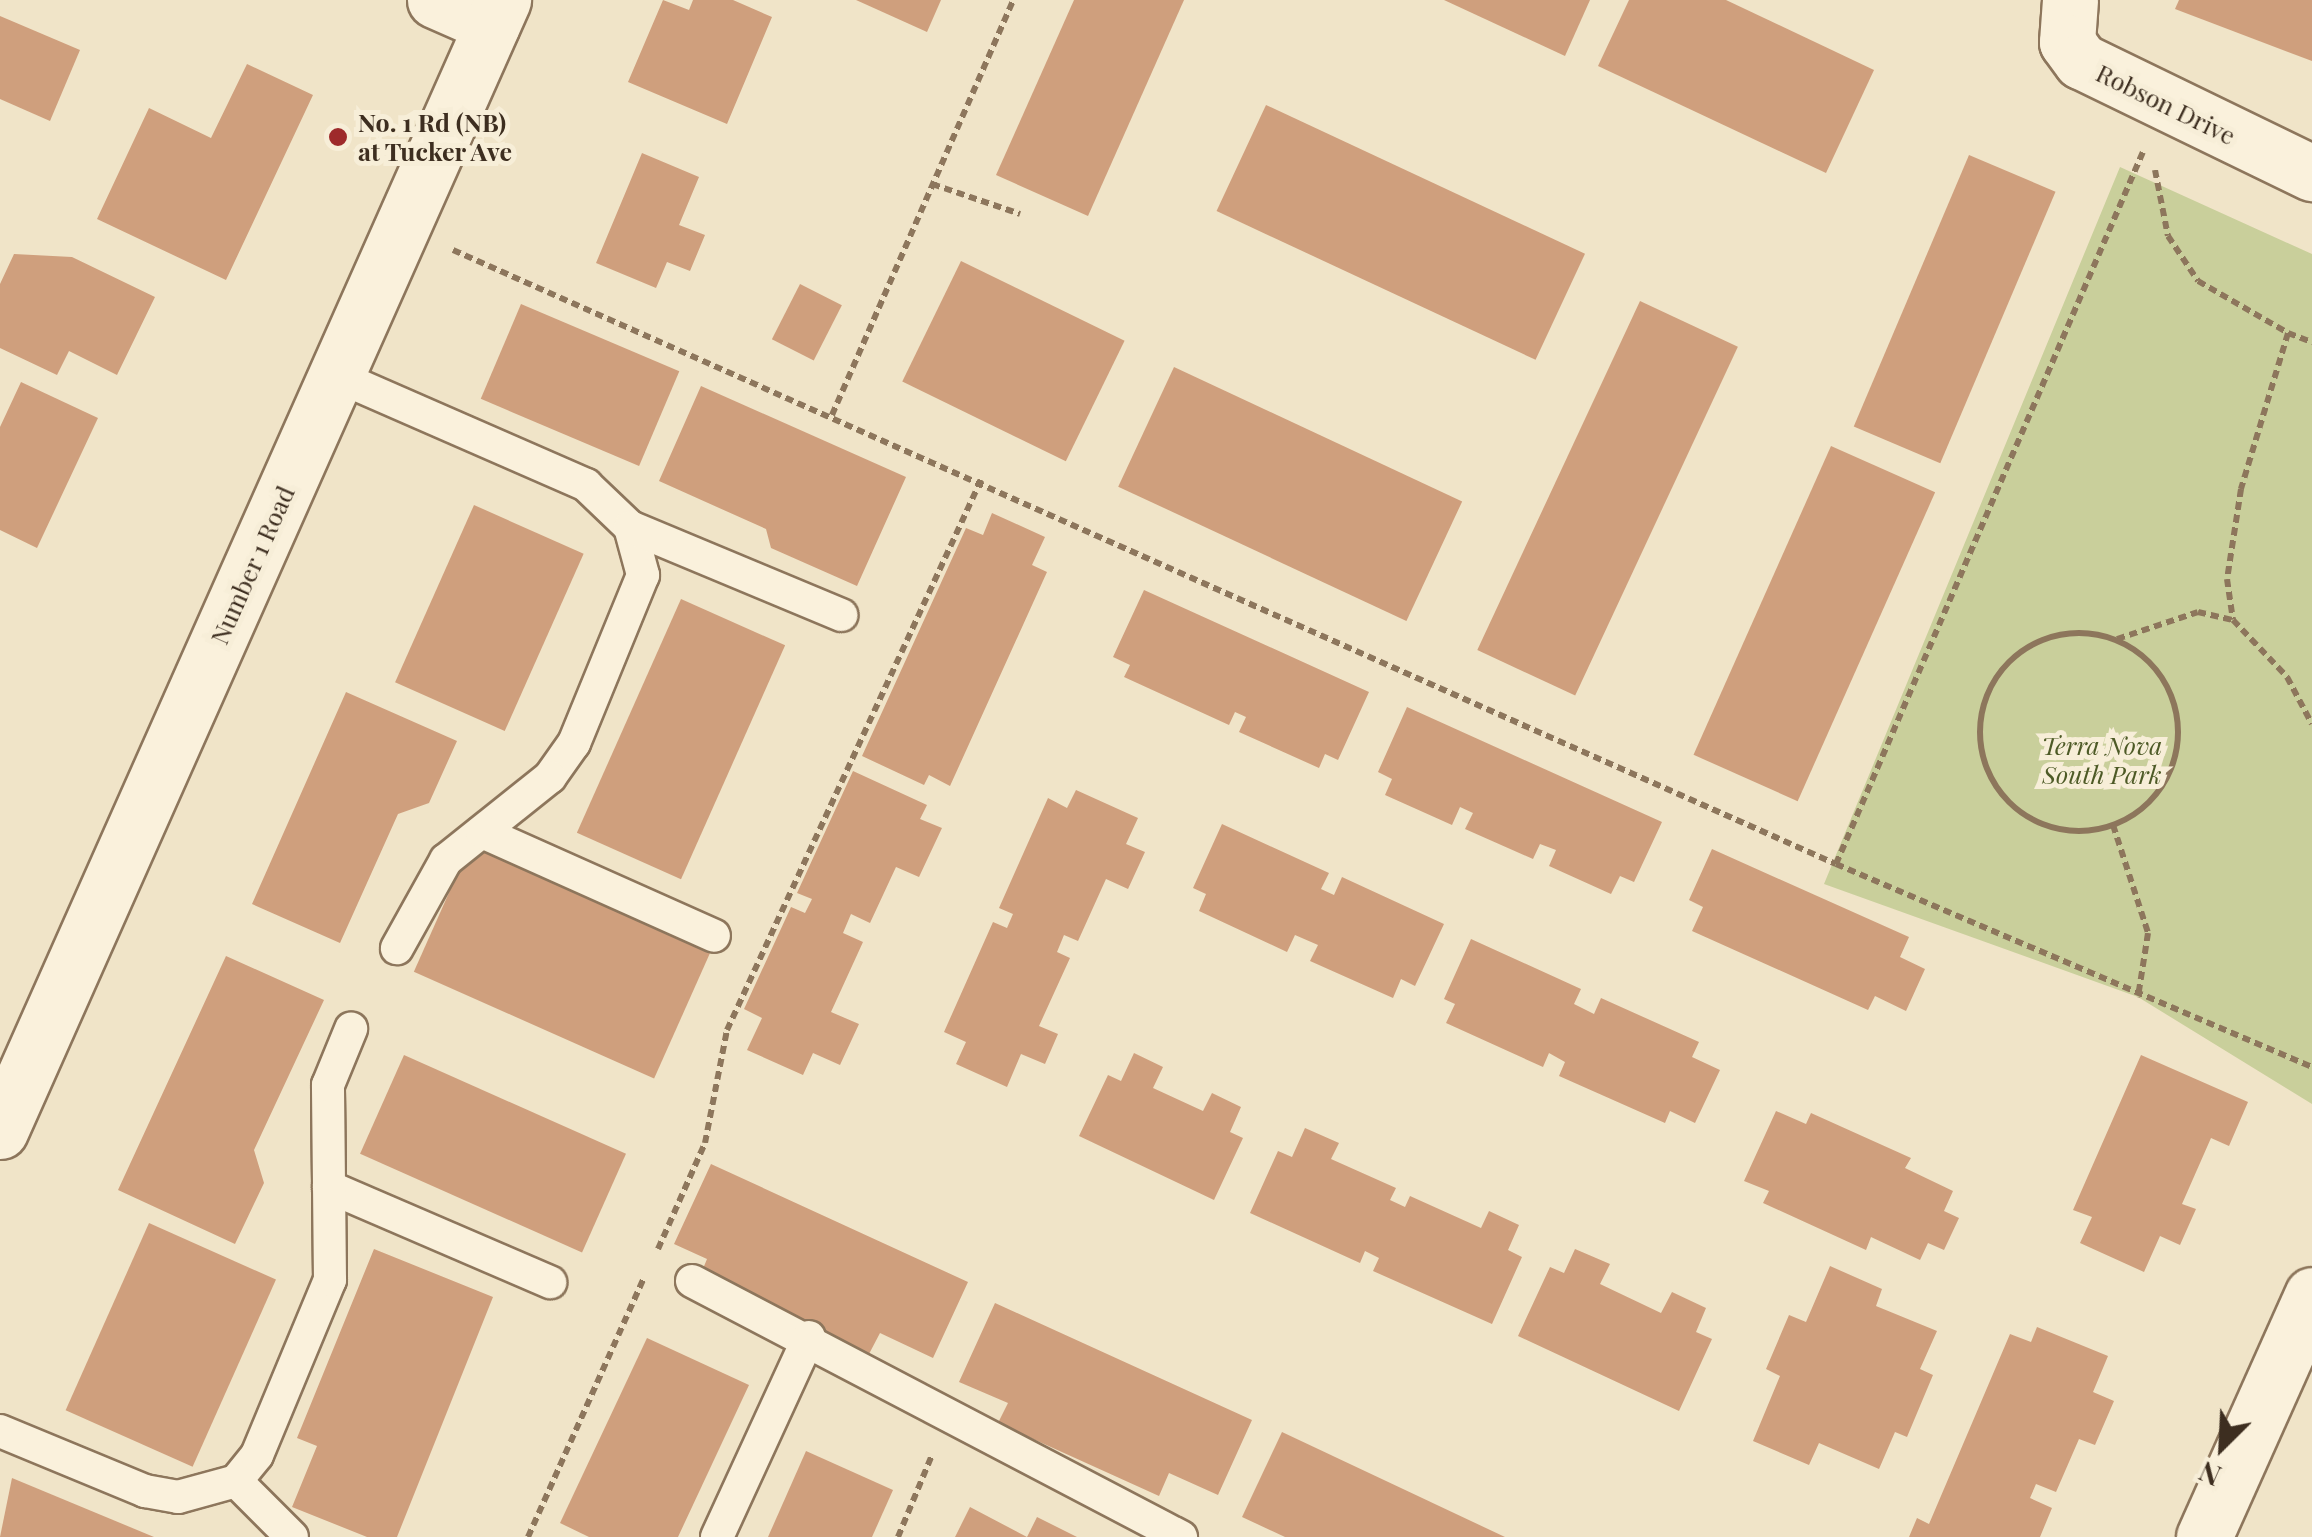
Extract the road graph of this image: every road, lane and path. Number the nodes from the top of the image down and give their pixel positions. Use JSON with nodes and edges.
{"nodes":[{"id":1,"x":435,"y":0,"type":"edge"},
{"id":2,"x":1013,"y":0,"type":"edge"},
{"id":3,"x":2070,"y":0,"type":"edge"},
{"id":4,"x":498,"y":12,"type":"edge"},
{"id":5,"x":2165,"y":106,"type":"junction"},
{"id":6,"x":2154,"y":170,"type":"dead end"},
{"id":7,"x":2312,"y":173,"type":"edge"},
{"id":8,"x":932,"y":184,"type":"junction"},
{"id":9,"x":1020,"y":214,"type":"dead end"},
{"id":10,"x":402,"y":230,"type":"junction"},
{"id":11,"x":2288,"y":333,"type":"junction"},
{"id":12,"x":2312,"y":342,"type":"edge"},
{"id":13,"x":337,"y":376,"type":"junction"},
{"id":14,"x":832,"y":414,"type":"junction"},
{"id":15,"x":982,"y":479,"type":"junction"},
{"id":16,"x":630,"y":527,"type":"junction"},
{"id":17,"x":841,"y":615,"type":"dead end"},
{"id":18,"x":2233,"y":620,"type":"junction"},
{"id":19,"x":2115,"y":639,"type":"junction"},
{"id":20,"x":2312,"y":724,"type":"edge"},
{"id":21,"x":2113,"y":825,"type":"junction"},
{"id":22,"x":482,"y":832,"type":"junction"},
{"id":23,"x":1836,"y":864,"type":"junction"},
{"id":24,"x":714,"y":936,"type":"dead end"},
{"id":25,"x":396,"y":948,"type":"dead end"},
{"id":26,"x":2138,"y":997,"type":"junction"},
{"id":27,"x":351,"y":1029,"type":"dead end"},
{"id":28,"x":2311,"y":1065,"type":"edge"},
{"id":29,"x":0,"y":1130,"type":"edge"},
{"id":30,"x":329,"y":1187,"type":"junction"},
{"id":31,"x":692,"y":1280,"type":"dead end"},
{"id":32,"x":550,"y":1282,"type":"dead end"},
{"id":33,"x":2312,"y":1295,"type":"edge"},
{"id":34,"x":809,"y":1337,"type":"junction"},
{"id":35,"x":948,"y":1420,"type":"junction"},
{"id":36,"x":0,"y":1431,"type":"edge"},
{"id":37,"x":236,"y":1481,"type":"junction"},
{"id":38,"x":292,"y":1537,"type":"edge"},
{"id":39,"x":528,"y":1537,"type":"edge"},
{"id":40,"x":717,"y":1537,"type":"edge"},
{"id":41,"x":898,"y":1537,"type":"edge"},
{"id":42,"x":1180,"y":1537,"type":"edge"},
{"id":43,"x":2204,"y":1537,"type":"edge"}],
"edges":[{"from":1,"to":4,"type":"main road"},
{"from":2,"to":8,"type":"path"},
{"from":3,"to":5,"type":"main road","name":"Robson Drive"},
{"from":4,"to":10,"type":"main road","name":"Number 1 Road"},
{"from":5,"to":7,"type":"main road","name":"Robson Drive"},
{"from":5,"to":23,"type":"path"},
{"from":6,"to":11,"type":"path"},
{"from":8,"to":9,"type":"path"},
{"from":8,"to":14,"type":"path"},
{"from":10,"to":13,"type":"main road","name":"Number 1 Road"},
{"from":10,"to":14,"type":"path"},
{"from":11,"to":12,"type":"path"},
{"from":11,"to":18,"type":"path"},
{"from":13,"to":16,"type":"lane"},
{"from":13,"to":29,"type":"main road","name":"Number 1 Road"},
{"from":14,"to":15,"type":"path"},
{"from":15,"to":23,"type":"path"},
{"from":15,"to":39,"type":"path"},
{"from":16,"to":17,"type":"lane"},
{"from":16,"to":22,"type":"lane"},
{"from":18,"to":19,"type":"path"},
{"from":18,"to":20,"type":"path"},
{"from":19,"to":21,"type":"path"},
{"from":19,"to":21,"type":"path"},
{"from":21,"to":26,"type":"path"},
{"from":22,"to":24,"type":"lane"},
{"from":22,"to":25,"type":"lane"},
{"from":23,"to":26,"type":"path"},
{"from":26,"to":28,"type":"path"},
{"from":27,"to":30,"type":"lane"},
{"from":30,"to":32,"type":"lane"},
{"from":30,"to":37,"type":"lane"},
{"from":31,"to":34,"type":"lane"},
{"from":33,"to":43,"type":"main road"},
{"from":34,"to":35,"type":"lane"},
{"from":34,"to":40,"type":"lane"},
{"from":35,"to":41,"type":"path"},
{"from":35,"to":42,"type":"lane"},
{"from":36,"to":37,"type":"lane"},
{"from":37,"to":38,"type":"lane"}]}
